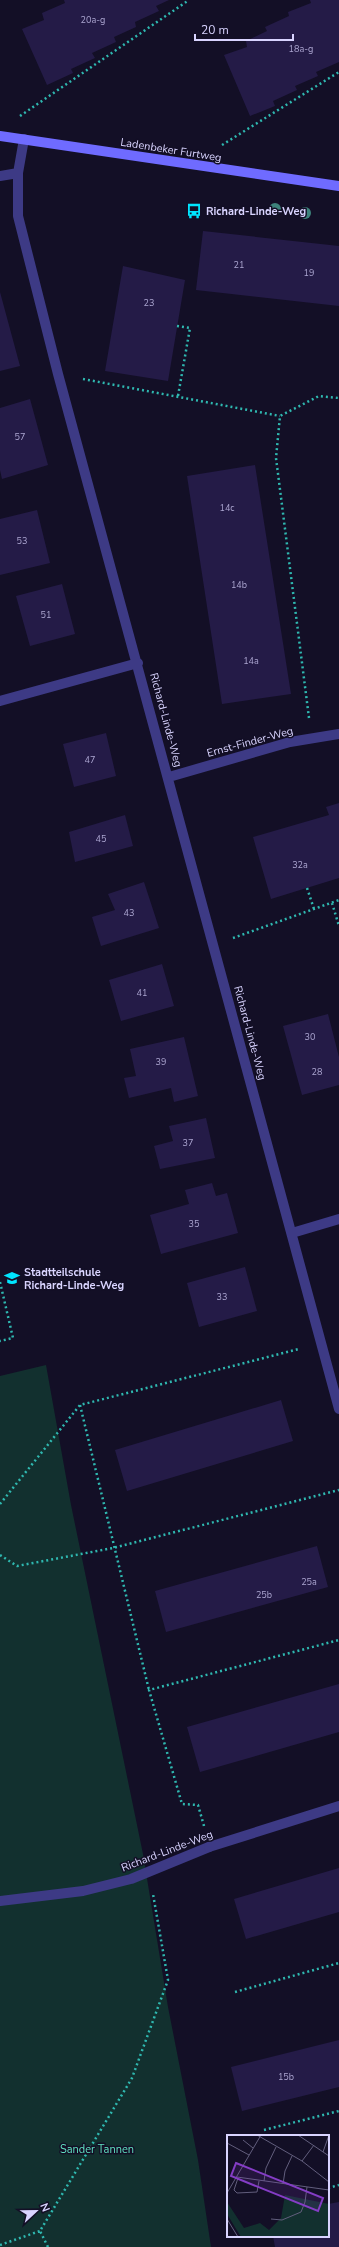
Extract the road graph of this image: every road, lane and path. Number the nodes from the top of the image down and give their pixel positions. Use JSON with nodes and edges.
{"nodes":[{"id":1,"x":189,"y":0,"type":"edge"},
{"id":2,"x":339,"y":72,"type":"edge"},
{"id":3,"x":17,"y":118,"type":"dead end"},
{"id":4,"x":0,"y":136,"type":"edge"},
{"id":5,"x":24,"y":139,"type":"junction"},
{"id":6,"x":191,"y":165,"type":"junction"},
{"id":7,"x":18,"y":173,"type":"junction"},
{"id":8,"x":0,"y":176,"type":"edge"},
{"id":9,"x":339,"y":186,"type":"edge"},
{"id":10,"x":177,"y":326,"type":"dead end"},
{"id":11,"x":58,"y":374,"type":"junction"},
{"id":12,"x":178,"y":396,"type":"junction"},
{"id":13,"x":339,"y":398,"type":"edge"},
{"id":14,"x":280,"y":416,"type":"junction"},
{"id":15,"x":138,"y":663,"type":"junction"},
{"id":16,"x":0,"y":701,"type":"edge"},
{"id":17,"x":339,"y":734,"type":"edge"},
{"id":18,"x":312,"y":738,"type":"junction"},
{"id":19,"x":169,"y":777,"type":"junction"},
{"id":20,"x":307,"y":888,"type":"dead end"},
{"id":21,"x":339,"y":900,"type":"edge"},
{"id":22,"x":332,"y":902,"type":"junction"},
{"id":23,"x":314,"y":909,"type":"junction"},
{"id":24,"x":339,"y":926,"type":"edge"},
{"id":25,"x":214,"y":945,"type":"junction"},
{"id":26,"x":339,"y":1219,"type":"edge"},
{"id":27,"x":292,"y":1233,"type":"junction"},
{"id":28,"x":0,"y":1282,"type":"edge"},
{"id":29,"x":0,"y":1341,"type":"edge"},
{"id":30,"x":321,"y":1343,"type":"junction"},
{"id":31,"x":80,"y":1405,"type":"junction"},
{"id":32,"x":339,"y":1409,"type":"edge"},
{"id":33,"x":339,"y":1490,"type":"edge"},
{"id":34,"x":0,"y":1504,"type":"edge"},
{"id":35,"x":113,"y":1548,"type":"junction"},
{"id":36,"x":0,"y":1555,"type":"edge"},
{"id":37,"x":339,"y":1640,"type":"edge"},
{"id":38,"x":149,"y":1690,"type":"junction"},
{"id":39,"x":339,"y":1806,"type":"edge"},
{"id":40,"x":209,"y":1847,"type":"junction"},
{"id":41,"x":149,"y":1872,"type":"junction"},
{"id":42,"x":0,"y":1902,"type":"edge"},
{"id":43,"x":339,"y":1963,"type":"edge"},
{"id":44,"x":235,"y":1992,"type":"dead end"},
{"id":45,"x":339,"y":2110,"type":"edge"},
{"id":46,"x":264,"y":2130,"type":"dead end"},
{"id":47,"x":339,"y":2186,"type":"edge"},
{"id":48,"x":329,"y":2188,"type":"edge"},
{"id":49,"x":40,"y":2231,"type":"junction"},
{"id":50,"x":0,"y":2245,"type":"edge"},
{"id":51,"x":48,"y":2247,"type":"edge"}],
"edges":[{"from":1,"to":3,"type":"path"},
{"from":2,"to":6,"type":"path"},
{"from":4,"to":5,"type":"street","name":"Ladenbeker Furtweg"},
{"from":5,"to":6,"type":"street","name":"Ladenbeker Furtweg"},
{"from":5,"to":7,"type":"street","name":"Richard-Linde-Weg"},
{"from":6,"to":9,"type":"street","name":"Ladenbeker Furtweg"},
{"from":7,"to":8,"type":"street"},
{"from":7,"to":11,"type":"street","name":"Richard-Linde-Weg"},
{"from":10,"to":12,"type":"path"},
{"from":11,"to":12,"type":"path"},
{"from":11,"to":15,"type":"street","name":"Richard-Linde-Weg"},
{"from":12,"to":14,"type":"path"},
{"from":13,"to":14,"type":"path"},
{"from":14,"to":18,"type":"path"},
{"from":15,"to":16,"type":"street","name":"Richard-Linde-Weg"},
{"from":15,"to":19,"type":"street","name":"Richard-Linde-Weg"},
{"from":17,"to":18,"type":"street","name":"Ernst-Finder-Weg"},
{"from":18,"to":19,"type":"street","name":"Ernst-Finder-Weg"},
{"from":19,"to":25,"type":"street","name":"Richard-Linde-Weg"},
{"from":20,"to":23,"type":"path"},
{"from":21,"to":22,"type":"path"},
{"from":22,"to":23,"type":"path"},
{"from":22,"to":24,"type":"path"},
{"from":23,"to":25,"type":"path"},
{"from":25,"to":27,"type":"street","name":"Richard-Linde-Weg"},
{"from":26,"to":27,"type":"street"},
{"from":27,"to":30,"type":"street","name":"Richard-Linde-Weg"},
{"from":28,"to":29,"type":"path"},
{"from":30,"to":31,"type":"path"},
{"from":30,"to":32,"type":"street","name":"Richard-Linde-Weg"},
{"from":31,"to":34,"type":"path"},
{"from":31,"to":35,"type":"path"},
{"from":33,"to":35,"type":"path"},
{"from":35,"to":36,"type":"path"},
{"from":35,"to":38,"type":"path"},
{"from":37,"to":38,"type":"path"},
{"from":38,"to":40,"type":"path"},
{"from":39,"to":40,"type":"street","name":"Richard-Linde-Weg"},
{"from":40,"to":41,"type":"street","name":"Richard-Linde-Weg"},
{"from":41,"to":42,"type":"street","name":"Richard-Linde-Weg"},
{"from":41,"to":49,"type":"path"},
{"from":43,"to":44,"type":"path"},
{"from":45,"to":46,"type":"path"},
{"from":47,"to":48,"type":"path"},
{"from":49,"to":50,"type":"path"},
{"from":49,"to":51,"type":"path"}]}
